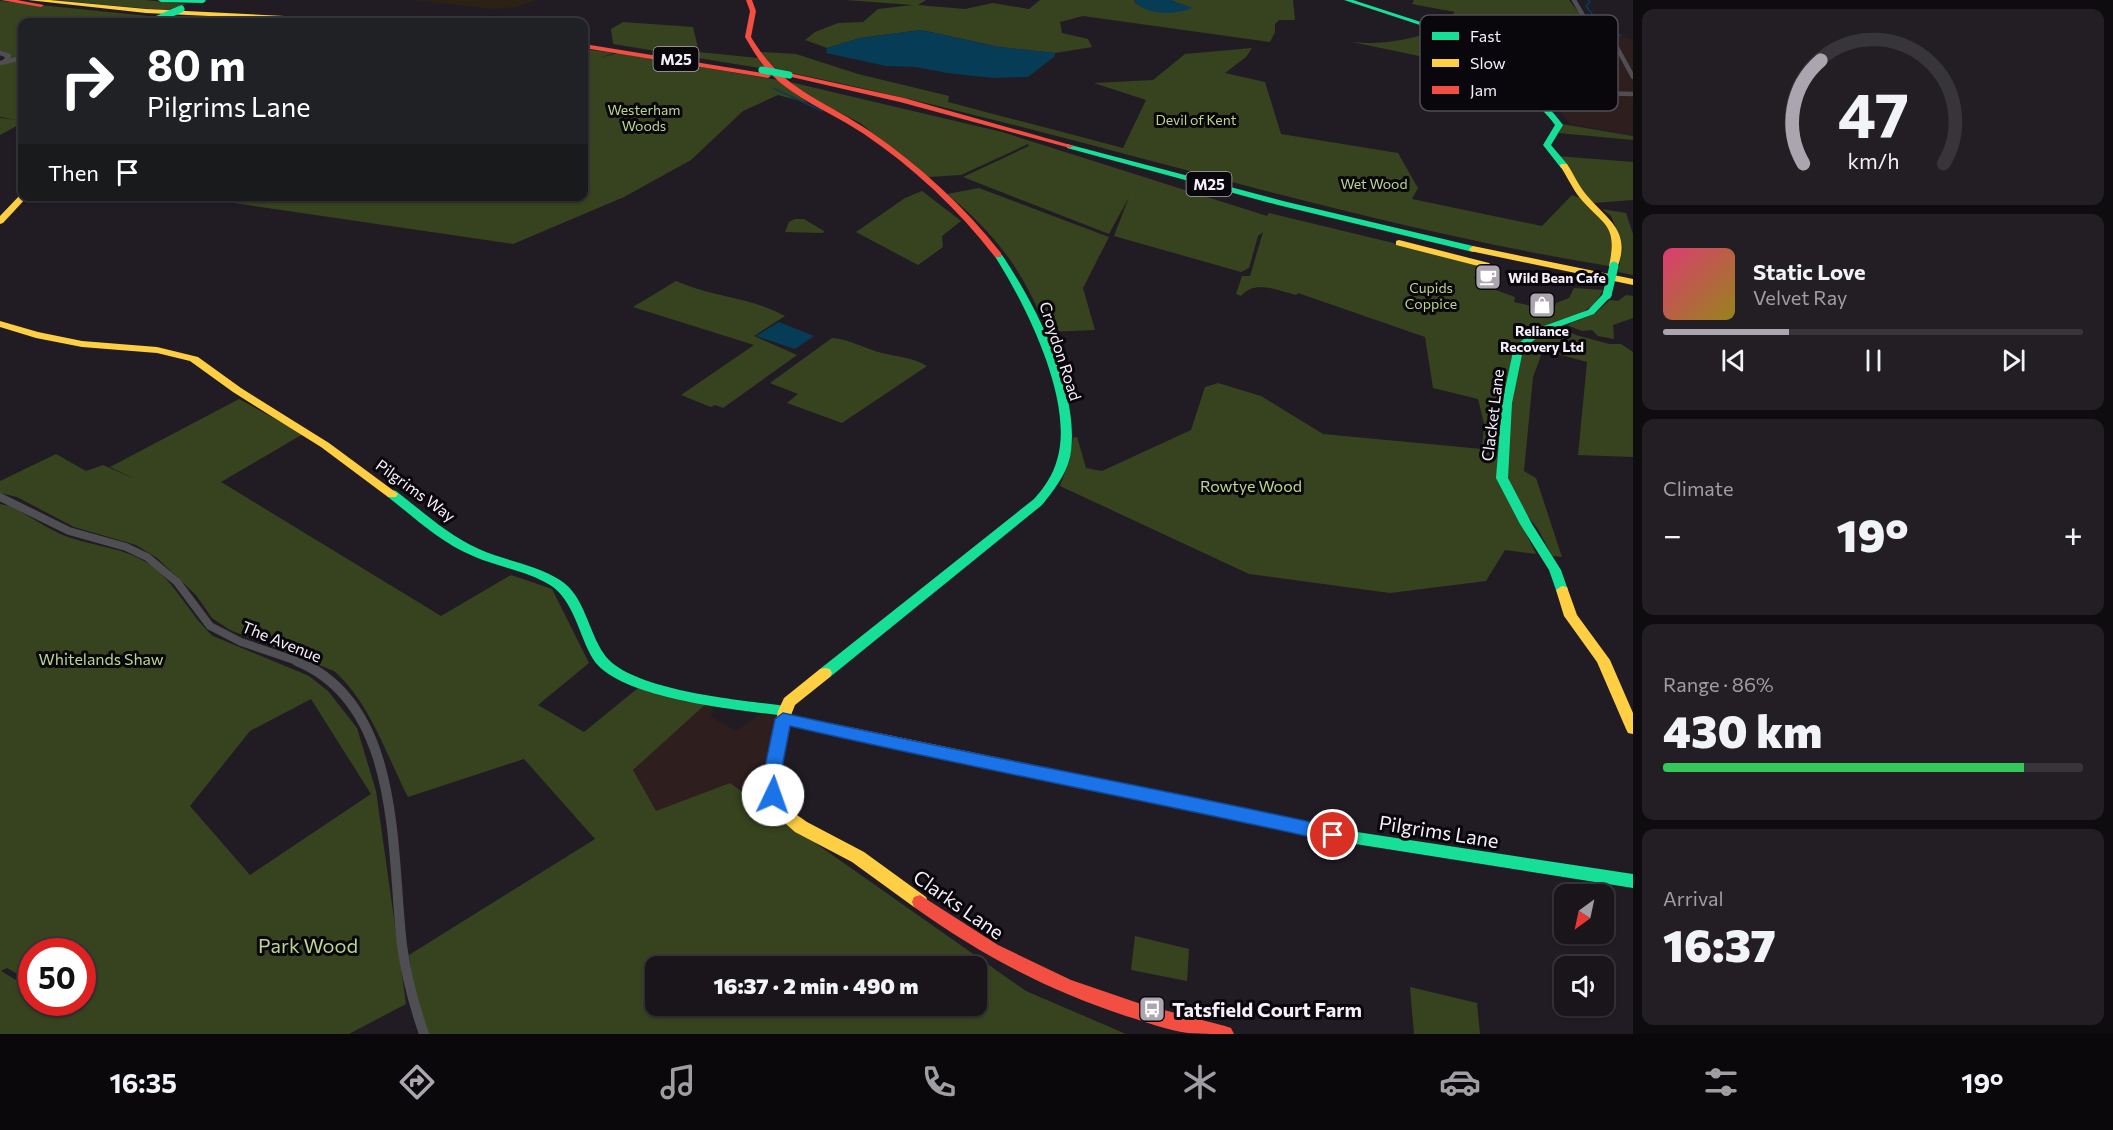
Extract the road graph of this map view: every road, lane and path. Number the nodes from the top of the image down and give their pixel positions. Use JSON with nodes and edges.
{"nodes":[{"id":1,"x":4,"y":0,"type":"edge"},
{"id":2,"x":31,"y":0,"type":"edge"},
{"id":3,"x":161,"y":0,"type":"edge"},
{"id":4,"x":749,"y":0,"type":"edge"},
{"id":5,"x":1347,"y":0,"type":"edge"},
{"id":6,"x":1574,"y":0,"type":"edge"},
{"id":7,"x":195,"y":3,"type":"edge"},
{"id":8,"x":1583,"y":15,"type":"edge"},
{"id":9,"x":159,"y":18,"type":"edge"},
{"id":10,"x":222,"y":18,"type":"edge"},
{"id":11,"x":280,"y":18,"type":"edge"},
{"id":12,"x":1420,"y":23,"type":"edge"},
{"id":13,"x":588,"y":45,"type":"edge"},
{"id":14,"x":1618,"y":50,"type":"edge"},
{"id":15,"x":0,"y":53,"type":"edge"},
{"id":16,"x":18,"y":59,"type":"edge"},
{"id":17,"x":3,"y":62,"type":"edge"},
{"id":18,"x":1633,"y":77,"type":"edge"},
{"id":19,"x":791,"y":78,"type":"junction"},
{"id":20,"x":1618,"y":94,"type":"edge"},
{"id":21,"x":1633,"y":94,"type":"edge"},
{"id":22,"x":1549,"y":111,"type":"edge"},
{"id":23,"x":1160,"y":176,"type":"junction"},
{"id":24,"x":19,"y":201,"type":"edge"},
{"id":25,"x":0,"y":221,"type":"edge"},
{"id":26,"x":1486,"y":265,"type":"dead end"},
{"id":27,"x":1633,"y":282,"type":"edge"},
{"id":28,"x":0,"y":324,"type":"edge"},
{"id":29,"x":0,"y":497,"type":"edge"},
{"id":30,"x":784,"y":715,"type":"junction"},
{"id":31,"x":1633,"y":729,"type":"edge"},
{"id":32,"x":1633,"y":881,"type":"edge"},
{"id":33,"x":424,"y":1034,"type":"edge"},
{"id":34,"x":1225,"y":1034,"type":"edge"}],
"edges":[{"from":1,"to":10,"type":"main road"},
{"from":2,"to":11,"type":"main road"},
{"from":3,"to":7,"type":"main road"},
{"from":4,"to":30,"type":"main road","name":"Croydon Road"},
{"from":5,"to":12,"type":"main road","name":"Clacket Lane","bridge":true},
{"from":6,"to":8,"type":"street"},
{"from":7,"to":9,"type":"main road","bridge":true},
{"from":13,"to":19,"type":"main road","number":"M25"},
{"from":14,"to":18,"type":"street"},
{"from":15,"to":17,"type":"street"},
{"from":16,"to":17,"type":"street"},
{"from":19,"to":23,"type":"main road","number":"M25"},
{"from":19,"to":27,"type":"main road","number":"M25"},
{"from":20,"to":21,"type":"street"},
{"from":22,"to":31,"type":"main road","name":"Clacket Lane","bridge":true},
{"from":23,"to":26,"type":"main road","number":"M25"},
{"from":23,"to":27,"type":"main road","number":"M25"},
{"from":24,"to":25,"type":"main road"},
{"from":28,"to":30,"type":"main road","name":"Pilgrims Way"},
{"from":29,"to":33,"type":"street","name":"The Avenue"},
{"from":30,"to":32,"type":"main road","name":"Pilgrims Lane"},
{"from":30,"to":34,"type":"main road","name":"Clarks Lane"}]}
